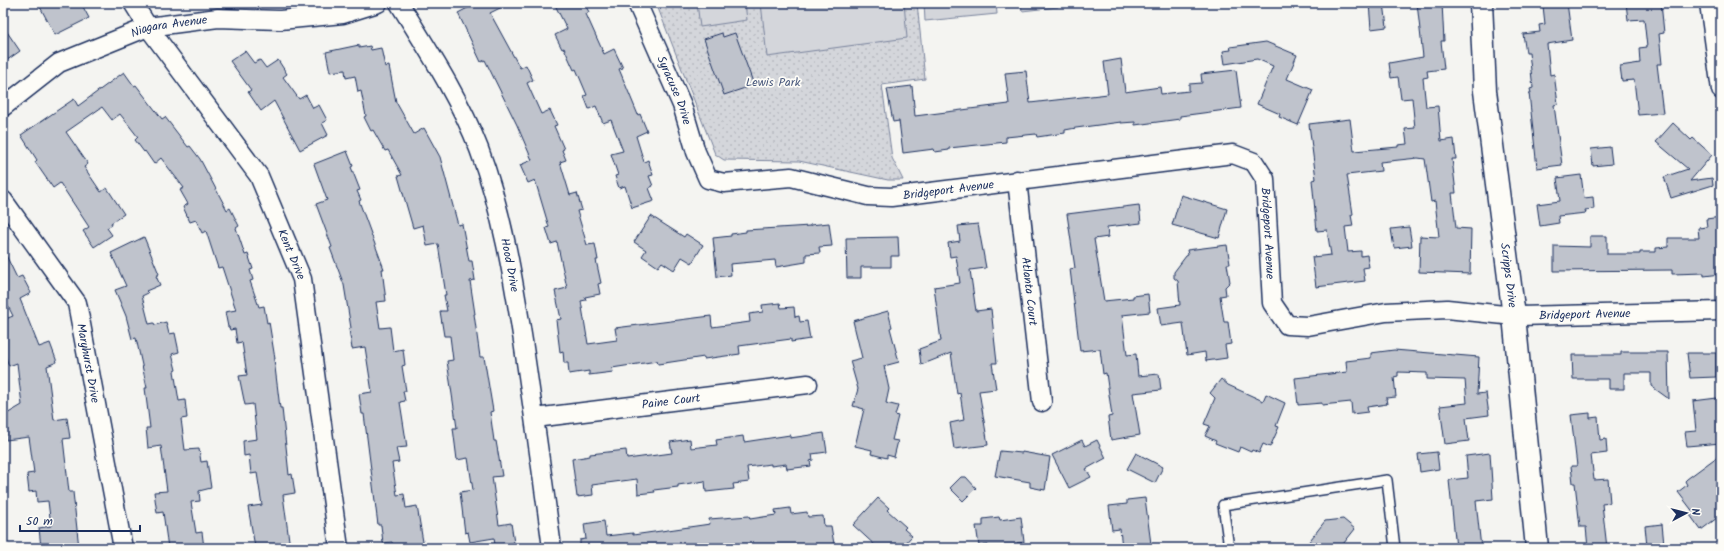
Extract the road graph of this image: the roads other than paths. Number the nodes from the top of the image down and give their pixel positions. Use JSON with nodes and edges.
{"nodes":[{"id":1,"x":133,"y":3,"type":"edge"},
{"id":2,"x":378,"y":3,"type":"edge"},
{"id":3,"x":399,"y":3,"type":"edge"},
{"id":4,"x":637,"y":3,"type":"edge"},
{"id":5,"x":1481,"y":3,"type":"edge"},
{"id":6,"x":1709,"y":3,"type":"edge"},
{"id":7,"x":148,"y":27,"type":"junction"},
{"id":8,"x":1721,"y":90,"type":"edge"},
{"id":9,"x":3,"y":107,"type":"edge"},
{"id":10,"x":708,"y":179,"type":"joint"},
{"id":11,"x":1017,"y":180,"type":"junction"},
{"id":12,"x":3,"y":200,"type":"edge"},
{"id":13,"x":1721,"y":311,"type":"edge"},
{"id":14,"x":1514,"y":316,"type":"junction"},
{"id":15,"x":808,"y":384,"type":"dead end"},
{"id":16,"x":1042,"y":402,"type":"dead end"},
{"id":17,"x":534,"y":418,"type":"junction"},
{"id":18,"x":123,"y":548,"type":"edge"},
{"id":19,"x":338,"y":548,"type":"edge"},
{"id":20,"x":552,"y":548,"type":"edge"},
{"id":21,"x":1229,"y":548,"type":"edge"},
{"id":22,"x":1395,"y":548,"type":"edge"},
{"id":23,"x":1537,"y":548,"type":"edge"}],
"edges":[{"from":1,"to":7,"type":"street","name":"Kent Drive"},
{"from":2,"to":7,"type":"street","name":"Niagara Avenue"},
{"from":3,"to":17,"type":"street","name":"Hood Drive"},
{"from":4,"to":10,"type":"street","name":"Syracuse Drive"},
{"from":5,"to":14,"type":"street","name":"Scripps Drive"},
{"from":6,"to":8,"type":"street"},
{"from":7,"to":9,"type":"street","name":"Niagara Avenue"},
{"from":7,"to":19,"type":"street","name":"Kent Drive"},
{"from":10,"to":11,"type":"street","name":"Bridgeport Avenue"},
{"from":11,"to":14,"type":"street","name":"Bridgeport Avenue"},
{"from":11,"to":16,"type":"street","name":"Atlanta Court"},
{"from":12,"to":18,"type":"street","name":"Maryhurst Drive"},
{"from":13,"to":14,"type":"street","name":"Bridgeport Avenue"},
{"from":14,"to":23,"type":"street","name":"Scripps Drive"},
{"from":15,"to":17,"type":"street","name":"Paine Court"},
{"from":17,"to":20,"type":"street","name":"Hood Drive"},
{"from":21,"to":22,"type":"lane"}]}
